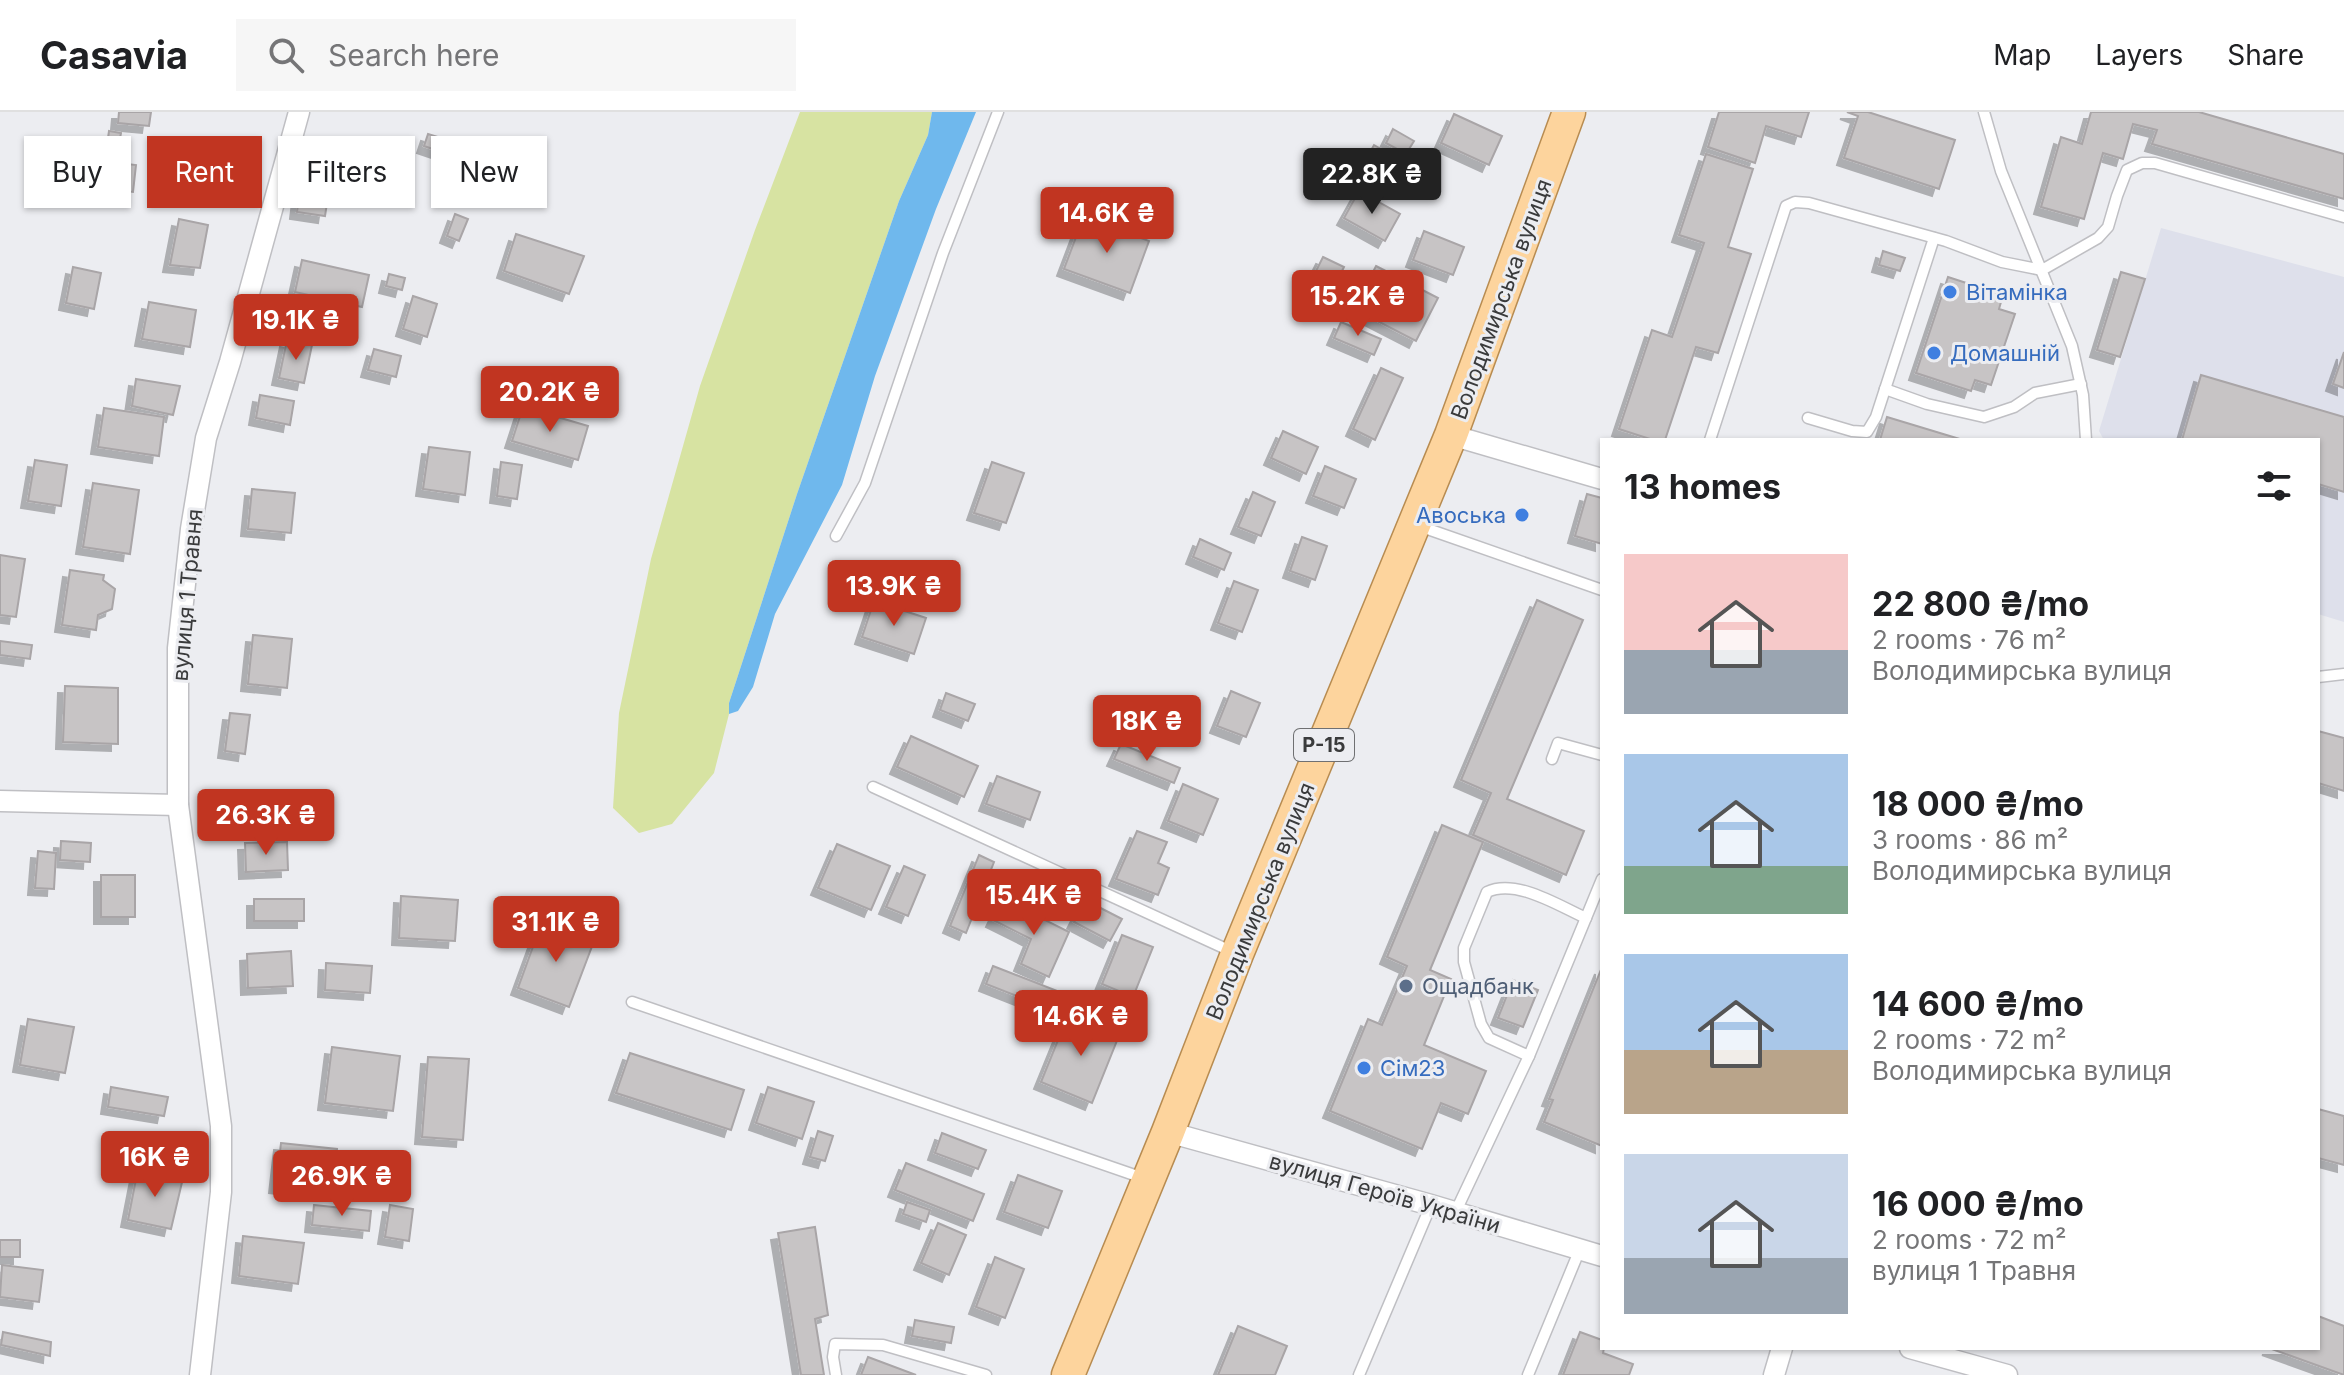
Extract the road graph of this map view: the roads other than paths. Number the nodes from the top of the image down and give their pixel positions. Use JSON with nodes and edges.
{"nodes":[{"id":1,"x":299,"y":112,"type":"edge"},
{"id":2,"x":998,"y":112,"type":"edge"},
{"id":3,"x":1569,"y":112,"type":"edge"},
{"id":4,"x":1984,"y":112,"type":"edge"},
{"id":5,"x":2344,"y":217,"type":"edge"},
{"id":6,"x":1934,"y":238,"type":"junction"},
{"id":7,"x":2042,"y":270,"type":"junction"},
{"id":8,"x":2081,"y":384,"type":"junction"},
{"id":9,"x":1885,"y":389,"type":"junction"},
{"id":10,"x":1808,"y":418,"type":"dead end"},
{"id":11,"x":1451,"y":435,"type":"junction"},
{"id":12,"x":1711,"y":438,"type":"edge"},
{"id":13,"x":2086,"y":438,"type":"edge"},
{"id":14,"x":1600,"y":478,"type":"edge"},
{"id":15,"x":1416,"y":524,"type":"junction"},
{"id":16,"x":836,"y":536,"type":"dead end"},
{"id":17,"x":1600,"y":589,"type":"edge"},
{"id":18,"x":2344,"y":674,"type":"edge"},
{"id":19,"x":2320,"y":677,"type":"edge"},
{"id":20,"x":1600,"y":754,"type":"edge"},
{"id":21,"x":1552,"y":759,"type":"dead end"},
{"id":22,"x":873,"y":787,"type":"dead end"},
{"id":23,"x":0,"y":801,"type":"edge"},
{"id":24,"x":178,"y":805,"type":"junction"},
{"id":25,"x":1600,"y":884,"type":"edge"},
{"id":26,"x":1586,"y":918,"type":"junction"},
{"id":27,"x":1237,"y":954,"type":"junction"},
{"id":28,"x":632,"y":1002,"type":"dead end"},
{"id":29,"x":1529,"y":1056,"type":"junction"},
{"id":30,"x":1168,"y":1132,"type":"junction"},
{"id":31,"x":1148,"y":1180,"type":"junction"},
{"id":32,"x":1431,"y":1205,"type":"junction"},
{"id":33,"x":1455,"y":1213,"type":"junction"},
{"id":34,"x":1580,"y":1249,"type":"junction"},
{"id":35,"x":1600,"y":1255,"type":"edge"},
{"id":36,"x":1781,"y":1350,"type":"edge"},
{"id":37,"x":1926,"y":1350,"type":"edge"},
{"id":38,"x":1950,"y":1353,"type":"edge"},
{"id":39,"x":200,"y":1375,"type":"edge"},
{"id":40,"x":836,"y":1375,"type":"edge"},
{"id":41,"x":986,"y":1375,"type":"edge"},
{"id":42,"x":1068,"y":1375,"type":"edge"},
{"id":43,"x":1359,"y":1375,"type":"edge"},
{"id":44,"x":1528,"y":1375,"type":"edge"},
{"id":45,"x":1774,"y":1375,"type":"edge"},
{"id":46,"x":2007,"y":1375,"type":"edge"}],
"edges":[{"from":1,"to":24,"type":"street","name":"вулиця 1 Травня"},
{"from":2,"to":16,"type":"lane"},
{"from":3,"to":11,"type":"main road","name":"Володимирська вулиця","number":"Р-15"},
{"from":4,"to":7,"type":"lane"},
{"from":5,"to":7,"type":"lane"},
{"from":6,"to":7,"type":"lane"},
{"from":6,"to":9,"type":"lane"},
{"from":6,"to":12,"type":"lane"},
{"from":7,"to":8,"type":"lane"},
{"from":8,"to":9,"type":"lane"},
{"from":8,"to":13,"type":"lane"},
{"from":9,"to":10,"type":"lane"},
{"from":11,"to":14,"type":"street"},
{"from":11,"to":15,"type":"main road","name":"Володимирська вулиця","number":"Р-15"},
{"from":15,"to":17,"type":"lane"},
{"from":15,"to":27,"type":"main road","name":"Володимирська вулиця","number":"Р-15"},
{"from":18,"to":19,"type":"lane"},
{"from":20,"to":21,"type":"lane"},
{"from":22,"to":27,"type":"lane"},
{"from":23,"to":24,"type":"street"},
{"from":24,"to":39,"type":"street","name":"вулиця 1 Травня"},
{"from":25,"to":26,"type":"lane"},
{"from":26,"to":29,"type":"lane"},
{"from":26,"to":29,"type":"lane"},
{"from":27,"to":30,"type":"main road","name":"Володимирська вулиця","number":"Р-15"},
{"from":28,"to":31,"type":"lane"},
{"from":29,"to":33,"type":"lane"},
{"from":30,"to":31,"type":"main road","name":"Володимирська вулиця","number":"Р-15"},
{"from":30,"to":32,"type":"street","name":"вулиця Героїв України"},
{"from":31,"to":42,"type":"main road","name":"Володимирська вулиця","number":"Р-15"},
{"from":32,"to":33,"type":"street","name":"вулиця Героїв України"},
{"from":32,"to":43,"type":"lane"},
{"from":33,"to":34,"type":"street","name":"вулиця Героїв України"},
{"from":34,"to":35,"type":"street","name":"вулиця Героїв України"},
{"from":34,"to":44,"type":"lane"},
{"from":36,"to":45,"type":"street"},
{"from":37,"to":38,"type":"street"},
{"from":38,"to":46,"type":"street"},
{"from":40,"to":41,"type":"lane"}]}
